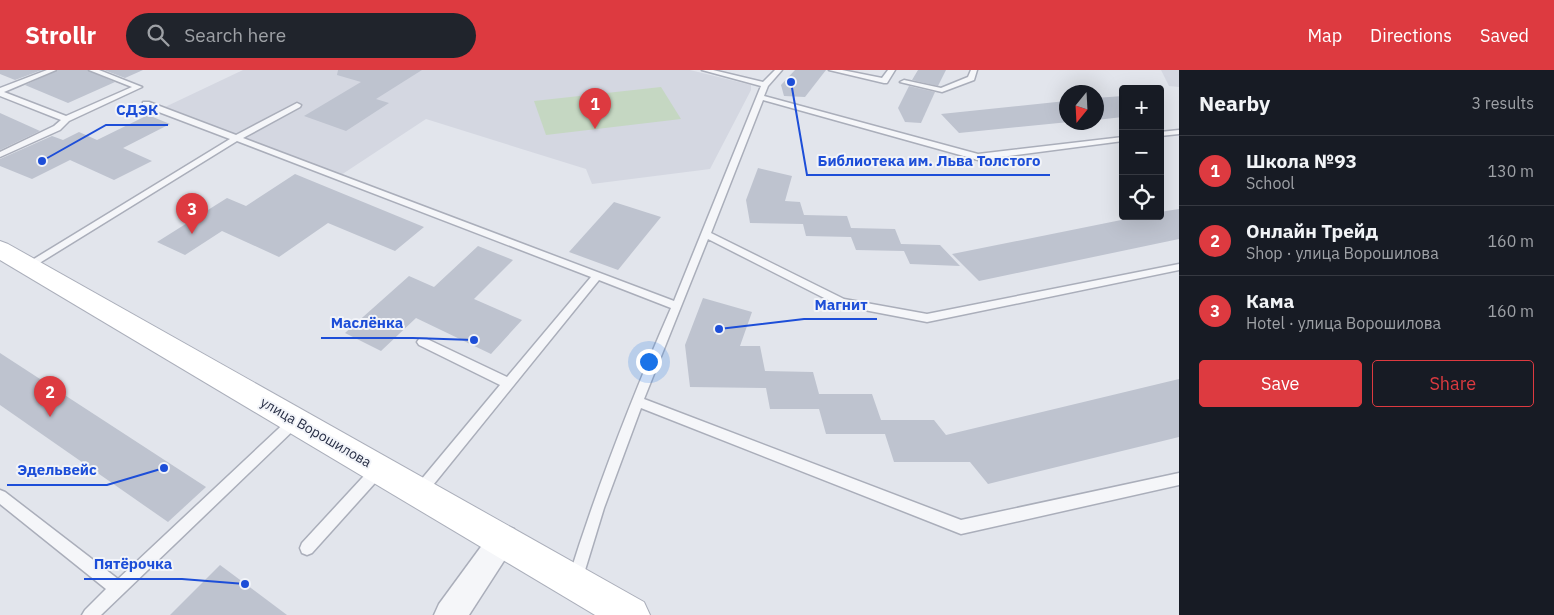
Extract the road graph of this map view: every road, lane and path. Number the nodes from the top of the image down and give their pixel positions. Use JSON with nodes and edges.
{"nodes":[{"id":1,"x":53,"y":70,"type":"edge"},
{"id":2,"x":92,"y":70,"type":"edge"},
{"id":3,"x":705,"y":70,"type":"edge"},
{"id":4,"x":779,"y":70,"type":"edge"},
{"id":5,"x":832,"y":70,"type":"edge"},
{"id":6,"x":892,"y":70,"type":"edge"},
{"id":7,"x":974,"y":70,"type":"edge"},
{"id":8,"x":904,"y":82,"type":"dead end"},
{"id":9,"x":765,"y":85,"type":"junction"},
{"id":10,"x":0,"y":92,"type":"edge"},
{"id":11,"x":760,"y":97,"type":"junction"},
{"id":12,"x":146,"y":104,"type":"dead end"},
{"id":13,"x":297,"y":105,"type":"dead end"},
{"id":14,"x":66,"y":119,"type":"junction"},
{"id":15,"x":1179,"y":132,"type":"edge"},
{"id":16,"x":1164,"y":134,"type":"edge"},
{"id":17,"x":238,"y":138,"type":"junction"},
{"id":18,"x":1119,"y":139,"type":"edge"},
{"id":19,"x":0,"y":155,"type":"edge"},
{"id":20,"x":705,"y":234,"type":"junction"},
{"id":21,"x":0,"y":249,"type":"edge"},
{"id":22,"x":29,"y":265,"type":"junction"},
{"id":23,"x":1179,"y":267,"type":"edge"},
{"id":24,"x":597,"y":276,"type":"junction"},
{"id":25,"x":678,"y":306,"type":"junction"},
{"id":26,"x":423,"y":342,"type":"dead end"},
{"id":27,"x":508,"y":383,"type":"junction"},
{"id":28,"x":637,"y":401,"type":"junction"},
{"id":29,"x":296,"y":420,"type":"junction"},
{"id":30,"x":379,"y":469,"type":"junction"},
{"id":31,"x":1179,"y":480,"type":"edge"},
{"id":32,"x":419,"y":492,"type":"junction"},
{"id":33,"x":0,"y":496,"type":"edge"},
{"id":34,"x":504,"y":539,"type":"junction"},
{"id":35,"x":307,"y":548,"type":"dead end"},
{"id":36,"x":574,"y":583,"type":"junction"},
{"id":37,"x":118,"y":588,"type":"junction"},
{"id":38,"x":90,"y":615,"type":"edge"},
{"id":39,"x":450,"y":615,"type":"edge"},
{"id":40,"x":631,"y":615,"type":"edge"}],
"edges":[{"from":1,"to":10,"type":"lane"},
{"from":2,"to":14,"type":"lane"},
{"from":3,"to":9,"type":"lane"},
{"from":4,"to":9,"type":"lane"},
{"from":5,"to":6,"type":"lane"},
{"from":7,"to":8,"type":"lane"},
{"from":9,"to":11,"type":"lane"},
{"from":10,"to":14,"type":"lane"},
{"from":11,"to":18,"type":"lane"},
{"from":11,"to":20,"type":"lane"},
{"from":12,"to":17,"type":"lane"},
{"from":13,"to":17,"type":"lane"},
{"from":14,"to":19,"type":"lane"},
{"from":15,"to":16,"type":"lane"},
{"from":17,"to":22,"type":"lane"},
{"from":17,"to":24,"type":"lane"},
{"from":20,"to":23,"type":"lane"},
{"from":20,"to":25,"type":"lane"},
{"from":21,"to":22,"type":"main road","name":"улица Ворошилова"},
{"from":22,"to":29,"type":"main road","name":"улица Ворошилова"},
{"from":24,"to":25,"type":"lane"},
{"from":24,"to":27,"type":"lane"},
{"from":25,"to":28,"type":"lane"},
{"from":26,"to":27,"type":"lane"},
{"from":27,"to":32,"type":"lane"},
{"from":28,"to":31,"type":"lane"},
{"from":28,"to":36,"type":"lane"},
{"from":29,"to":30,"type":"main road","name":"улица Ворошилова"},
{"from":29,"to":37,"type":"lane"},
{"from":30,"to":32,"type":"main road","name":"улица Ворошилова"},
{"from":30,"to":35,"type":"lane"},
{"from":32,"to":34,"type":"main road","name":"улица Ворошилова"},
{"from":33,"to":37,"type":"lane"},
{"from":34,"to":36,"type":"main road","name":"улица Ворошилова"},
{"from":34,"to":39,"type":"street"},
{"from":36,"to":40,"type":"main road","name":"улица Ворошилова"},
{"from":37,"to":38,"type":"lane"}]}
